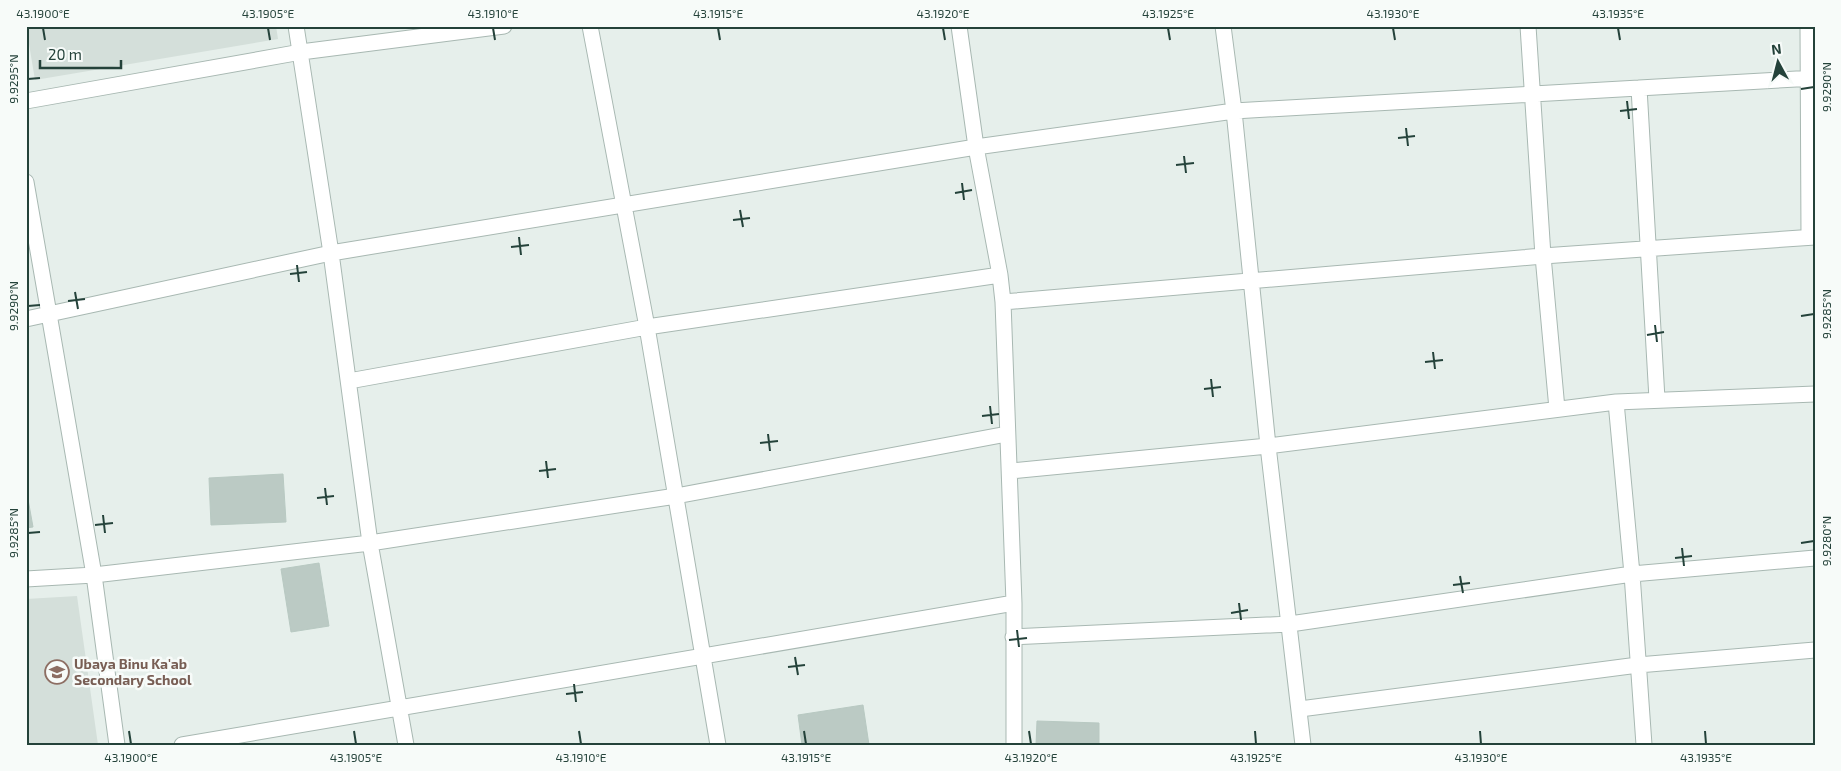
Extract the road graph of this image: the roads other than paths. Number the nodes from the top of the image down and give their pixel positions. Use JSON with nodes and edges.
{"nodes":[{"id":1,"x":296,"y":26,"type":"edge"},
{"id":2,"x":504,"y":26,"type":"edge"},
{"id":3,"x":590,"y":26,"type":"edge"},
{"id":4,"x":959,"y":26,"type":"edge"},
{"id":5,"x":1223,"y":26,"type":"edge"},
{"id":6,"x":1528,"y":26,"type":"edge"},
{"id":7,"x":1808,"y":26,"type":"edge"},
{"id":8,"x":301,"y":52,"type":"junction"},
{"id":9,"x":1812,"y":78,"type":"edge"},
{"id":10,"x":1639,"y":88,"type":"junction"},
{"id":11,"x":1534,"y":94,"type":"junction"},
{"id":12,"x":26,"y":101,"type":"edge"},
{"id":13,"x":1234,"y":111,"type":"junction"},
{"id":14,"x":976,"y":147,"type":"junction"},
{"id":15,"x":26,"y":182,"type":"edge"},
{"id":16,"x":625,"y":204,"type":"junction"},
{"id":17,"x":1812,"y":237,"type":"edge"},
{"id":18,"x":1649,"y":248,"type":"junction"},
{"id":19,"x":331,"y":253,"type":"junction"},
{"id":20,"x":1543,"y":256,"type":"junction"},
{"id":21,"x":1000,"y":275,"type":"junction"},
{"id":22,"x":1251,"y":281,"type":"junction"},
{"id":23,"x":1003,"y":302,"type":"junction"},
{"id":24,"x":49,"y":314,"type":"junction"},
{"id":25,"x":26,"y":319,"type":"edge"},
{"id":26,"x":647,"y":328,"type":"junction"},
{"id":27,"x":349,"y":381,"type":"junction"},
{"id":28,"x":1815,"y":394,"type":"edge"},
{"id":29,"x":1657,"y":399,"type":"junction"},
{"id":30,"x":1616,"y":402,"type":"junction"},
{"id":31,"x":1557,"y":409,"type":"junction"},
{"id":32,"x":1007,"y":434,"type":"junction"},
{"id":33,"x":1268,"y":446,"type":"junction"},
{"id":34,"x":1011,"y":471,"type":"junction"},
{"id":35,"x":676,"y":496,"type":"junction"},
{"id":36,"x":370,"y":543,"type":"junction"},
{"id":37,"x":1815,"y":558,"type":"edge"},
{"id":38,"x":1632,"y":574,"type":"junction"},
{"id":39,"x":94,"y":575,"type":"junction"},
{"id":40,"x":26,"y":579,"type":"edge"},
{"id":41,"x":1014,"y":603,"type":"junction"},
{"id":42,"x":1290,"y":624,"type":"junction"},
{"id":43,"x":1014,"y":638,"type":"junction"},
{"id":44,"x":1815,"y":650,"type":"edge"},
{"id":45,"x":702,"y":657,"type":"junction"},
{"id":46,"x":1638,"y":665,"type":"junction"},
{"id":47,"x":401,"y":709,"type":"junction"},
{"id":48,"x":1300,"y":709,"type":"junction"},
{"id":49,"x":117,"y":745,"type":"edge"},
{"id":50,"x":182,"y":745,"type":"edge"},
{"id":51,"x":406,"y":745,"type":"edge"},
{"id":52,"x":718,"y":745,"type":"edge"},
{"id":53,"x":1014,"y":745,"type":"edge"},
{"id":54,"x":1304,"y":745,"type":"edge"},
{"id":55,"x":1644,"y":745,"type":"edge"}],
"edges":[{"from":1,"to":8,"type":"street"},
{"from":2,"to":8,"type":"street"},
{"from":3,"to":16,"type":"street"},
{"from":4,"to":14,"type":"street"},
{"from":5,"to":13,"type":"street"},
{"from":6,"to":11,"type":"street"},
{"from":7,"to":9,"type":"street"},
{"from":8,"to":12,"type":"street"},
{"from":8,"to":19,"type":"street"},
{"from":9,"to":10,"type":"street"},
{"from":9,"to":17,"type":"street"},
{"from":10,"to":11,"type":"street"},
{"from":10,"to":18,"type":"street"},
{"from":11,"to":13,"type":"street"},
{"from":11,"to":20,"type":"street"},
{"from":13,"to":14,"type":"street"},
{"from":13,"to":22,"type":"street"},
{"from":14,"to":16,"type":"street"},
{"from":14,"to":21,"type":"street"},
{"from":15,"to":24,"type":"street"},
{"from":16,"to":19,"type":"street"},
{"from":16,"to":26,"type":"street"},
{"from":17,"to":18,"type":"street"},
{"from":18,"to":20,"type":"street"},
{"from":18,"to":29,"type":"street"},
{"from":19,"to":24,"type":"street"},
{"from":19,"to":27,"type":"street"},
{"from":20,"to":22,"type":"street"},
{"from":20,"to":31,"type":"street"},
{"from":21,"to":23,"type":"street"},
{"from":21,"to":26,"type":"street"},
{"from":22,"to":23,"type":"street"},
{"from":22,"to":33,"type":"street"},
{"from":23,"to":32,"type":"street"},
{"from":24,"to":25,"type":"street"},
{"from":24,"to":39,"type":"street"},
{"from":26,"to":27,"type":"street"},
{"from":26,"to":35,"type":"street"},
{"from":27,"to":36,"type":"street"},
{"from":28,"to":29,"type":"street"},
{"from":29,"to":30,"type":"street"},
{"from":30,"to":31,"type":"street"},
{"from":30,"to":38,"type":"street"},
{"from":31,"to":33,"type":"street"},
{"from":32,"to":34,"type":"street"},
{"from":32,"to":35,"type":"street"},
{"from":33,"to":34,"type":"street"},
{"from":33,"to":42,"type":"street"},
{"from":34,"to":41,"type":"street"},
{"from":35,"to":36,"type":"street"},
{"from":35,"to":45,"type":"street"},
{"from":36,"to":39,"type":"street"},
{"from":36,"to":47,"type":"street"},
{"from":37,"to":38,"type":"street"},
{"from":38,"to":42,"type":"street"},
{"from":38,"to":46,"type":"street"},
{"from":39,"to":40,"type":"street"},
{"from":39,"to":49,"type":"street"},
{"from":41,"to":43,"type":"street"},
{"from":41,"to":45,"type":"street"},
{"from":42,"to":43,"type":"street"},
{"from":42,"to":48,"type":"street"},
{"from":43,"to":53,"type":"street"},
{"from":44,"to":46,"type":"street"},
{"from":45,"to":47,"type":"street"},
{"from":45,"to":52,"type":"street"},
{"from":46,"to":48,"type":"street"},
{"from":46,"to":55,"type":"street"},
{"from":47,"to":50,"type":"street"},
{"from":47,"to":51,"type":"street"},
{"from":48,"to":54,"type":"street"}]}
